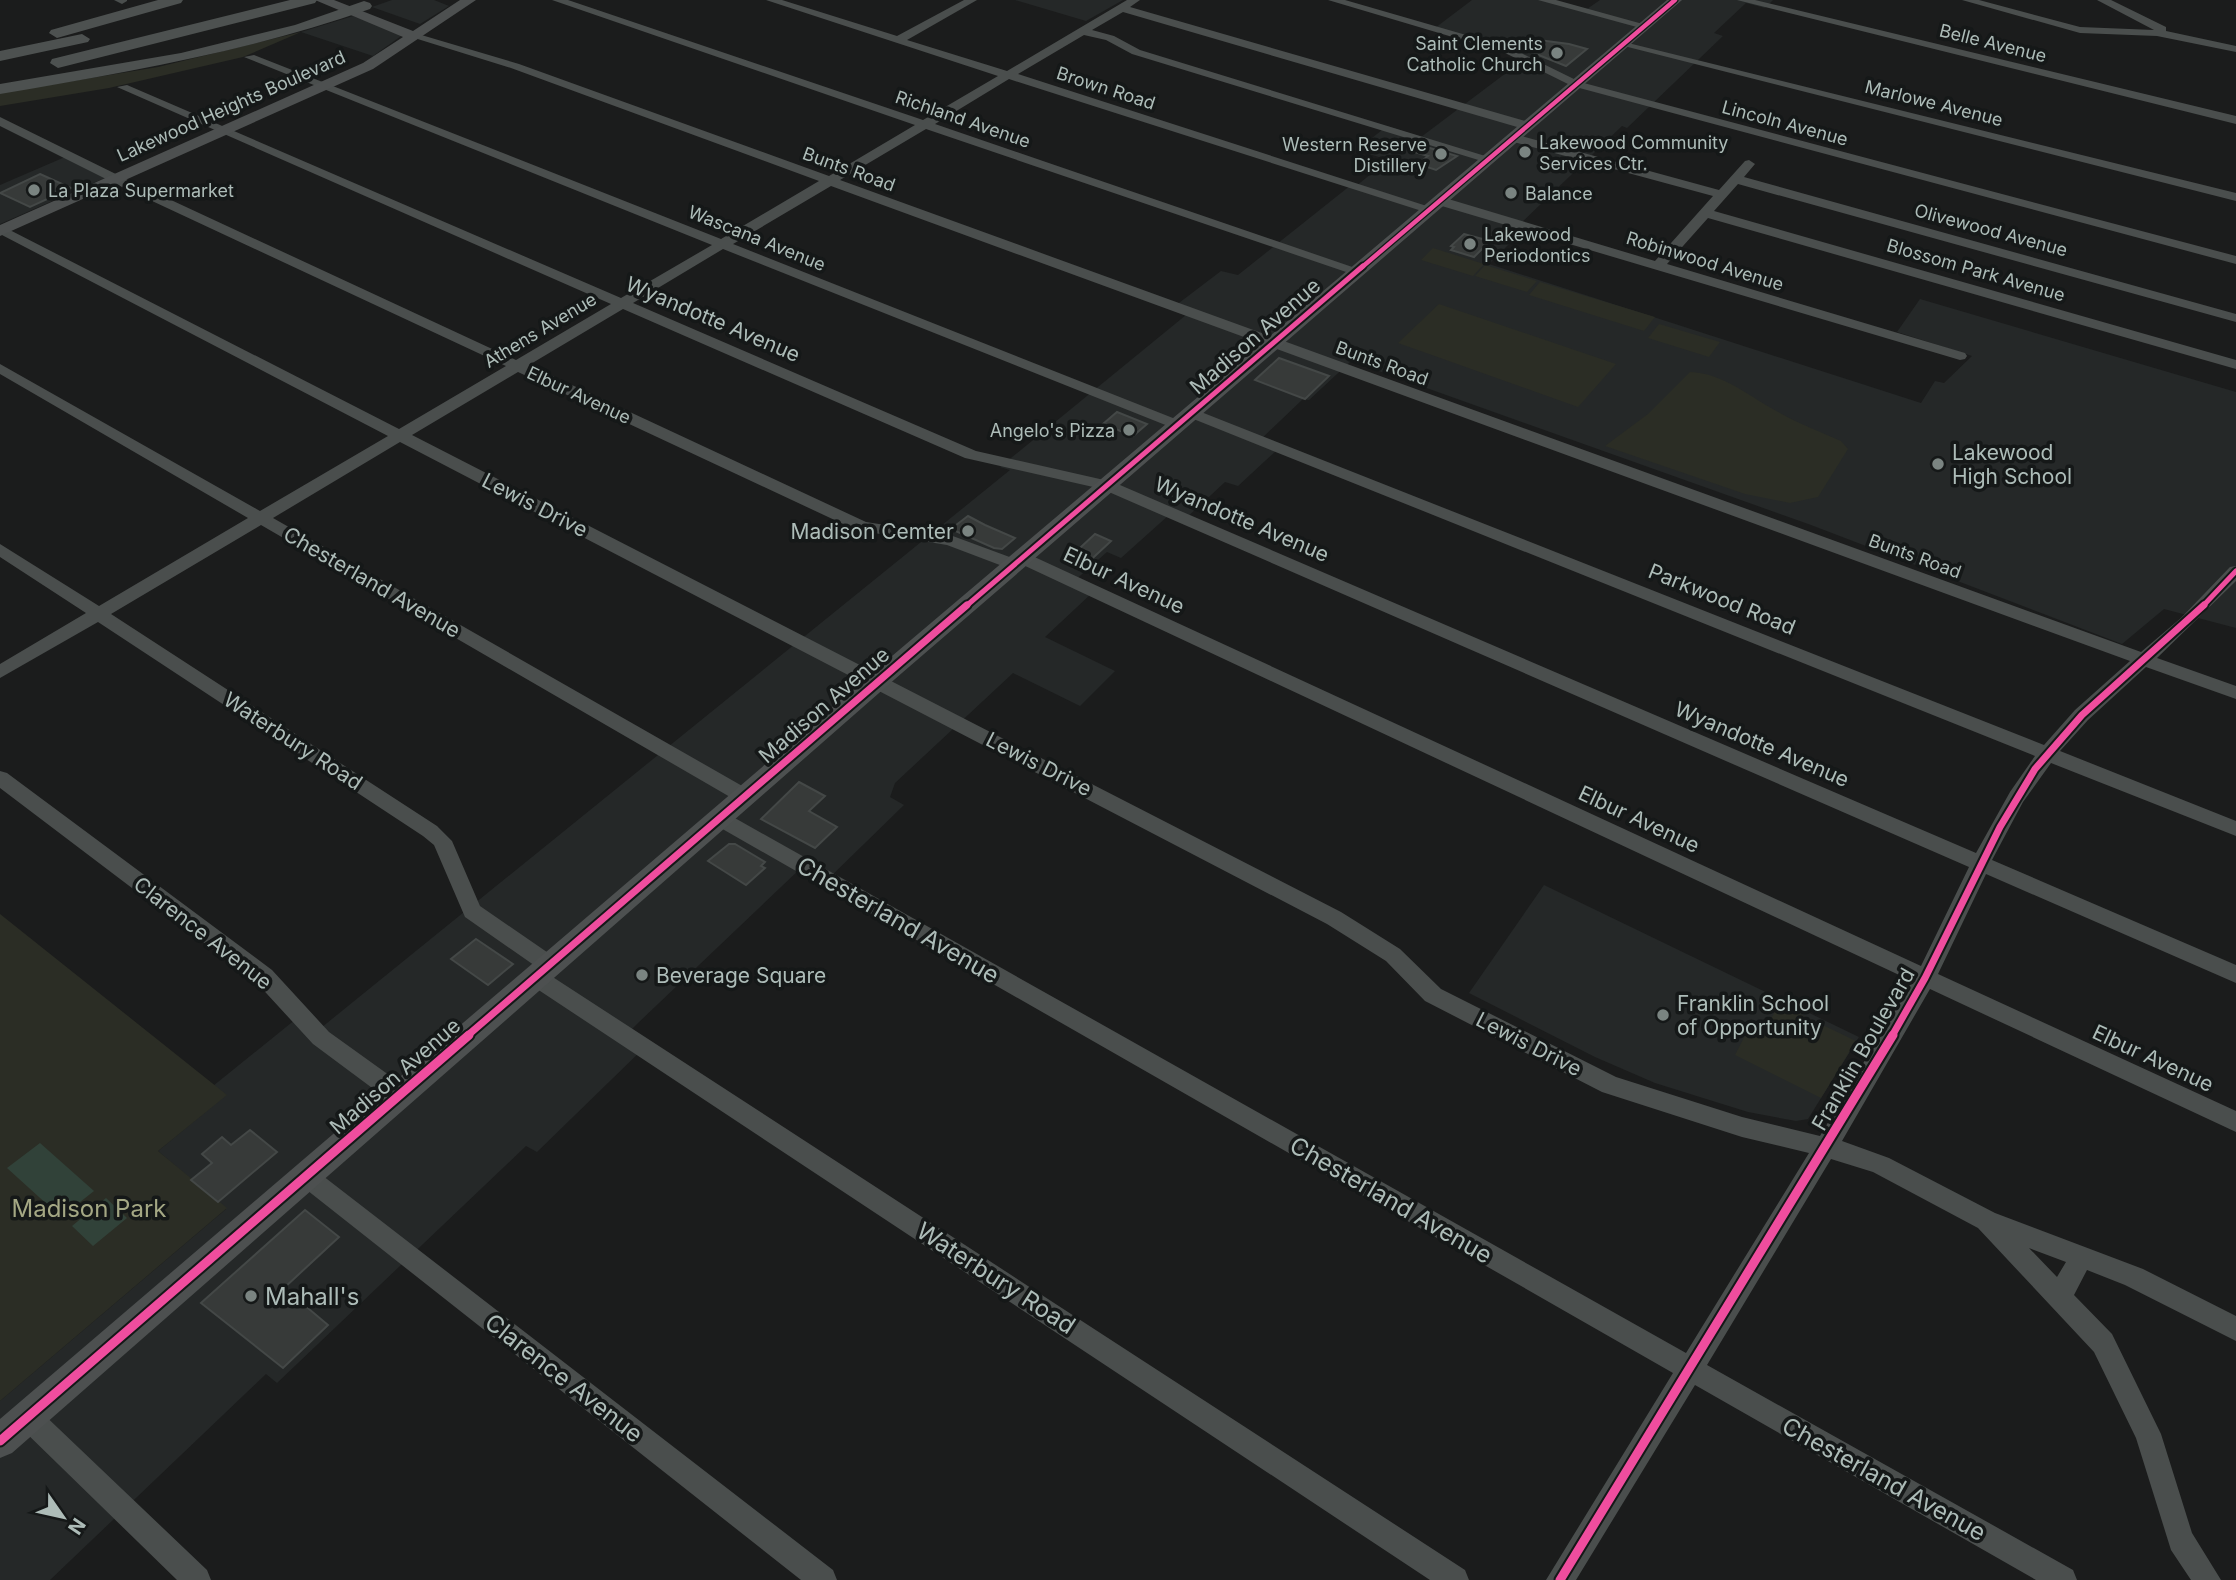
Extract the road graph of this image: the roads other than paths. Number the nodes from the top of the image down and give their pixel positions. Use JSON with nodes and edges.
{"nodes":[{"id":1,"x":175,"y":0,"type":"edge"},
{"id":2,"x":309,"y":0,"type":"edge"},
{"id":3,"x":321,"y":0,"type":"edge"},
{"id":4,"x":469,"y":0,"type":"edge"},
{"id":5,"x":557,"y":0,"type":"edge"},
{"id":6,"x":771,"y":0,"type":"edge"},
{"id":7,"x":972,"y":0,"type":"edge"},
{"id":8,"x":1135,"y":0,"type":"edge"},
{"id":9,"x":1333,"y":0,"type":"edge"},
{"id":10,"x":1543,"y":0,"type":"edge"},
{"id":11,"x":1675,"y":0,"type":"edge"},
{"id":12,"x":1742,"y":0,"type":"edge"},
{"id":13,"x":1967,"y":0,"type":"edge"},
{"id":14,"x":2102,"y":0,"type":"edge"},
{"id":15,"x":355,"y":6,"type":"edge"},
{"id":16,"x":207,"y":8,"type":"dead end"},
{"id":17,"x":1121,"y":8,"type":"junction"},
{"id":18,"x":2134,"y":16,"type":"junction"},
{"id":19,"x":1644,"y":26,"type":"junction"},
{"id":20,"x":1083,"y":31,"type":"junction"},
{"id":21,"x":2120,"y":31,"type":"junction"},
{"id":22,"x":418,"y":32,"type":"junction"},
{"id":23,"x":2186,"y":38,"type":"junction"},
{"id":24,"x":898,"y":40,"type":"junction"},
{"id":25,"x":1624,"y":43,"type":"junction"},
{"id":26,"x":0,"y":48,"type":"edge"},
{"id":27,"x":2236,"y":49,"type":"edge"},
{"id":28,"x":0,"y":56,"type":"edge"},
{"id":29,"x":250,"y":57,"type":"dead end"},
{"id":30,"x":0,"y":75,"type":"edge"},
{"id":31,"x":1008,"y":75,"type":"junction"},
{"id":32,"x":1576,"y":84,"type":"junction"},
{"id":33,"x":324,"y":85,"type":"junction"},
{"id":34,"x":123,"y":87,"type":"dead end"},
{"id":35,"x":0,"y":89,"type":"edge"},
{"id":36,"x":2236,"y":120,"type":"edge"},
{"id":37,"x":0,"y":121,"type":"edge"},
{"id":38,"x":925,"y":125,"type":"junction"},
{"id":39,"x":221,"y":131,"type":"junction"},
{"id":40,"x":1521,"y":132,"type":"junction"},
{"id":41,"x":1489,"y":159,"type":"junction"},
{"id":42,"x":1749,"y":164,"type":"dead end"},
{"id":43,"x":116,"y":179,"type":"junction"},
{"id":44,"x":1736,"y":179,"type":"junction"},
{"id":45,"x":827,"y":182,"type":"junction"},
{"id":46,"x":1722,"y":195,"type":"junction"},
{"id":47,"x":2236,"y":197,"type":"edge"},
{"id":48,"x":1435,"y":205,"type":"junction"},
{"id":49,"x":1706,"y":213,"type":"junction"},
{"id":50,"x":1,"y":230,"type":"edge"},
{"id":51,"x":722,"y":245,"type":"junction"},
{"id":52,"x":2236,"y":260,"type":"edge"},
{"id":53,"x":1657,"y":267,"type":"junction"},
{"id":54,"x":1357,"y":271,"type":"junction"},
{"id":55,"x":621,"y":304,"type":"junction"},
{"id":56,"x":2236,"y":318,"type":"edge"},
{"id":57,"x":1273,"y":344,"type":"junction"},
{"id":58,"x":1960,"y":356,"type":"dead end"},
{"id":59,"x":2236,"y":365,"type":"edge"},
{"id":60,"x":517,"y":366,"type":"junction"},
{"id":61,"x":0,"y":368,"type":"edge"},
{"id":62,"x":1184,"y":419,"type":"junction"},
{"id":63,"x":400,"y":435,"type":"junction"},
{"id":64,"x":1107,"y":485,"type":"junction"},
{"id":65,"x":260,"y":518,"type":"junction"},
{"id":66,"x":0,"y":549,"type":"edge"},
{"id":67,"x":1017,"y":562,"type":"junction"},
{"id":68,"x":2236,"y":571,"type":"edge"},
{"id":69,"x":99,"y":613,"type":"junction"},
{"id":70,"x":2142,"y":659,"type":"junction"},
{"id":71,"x":0,"y":672,"type":"edge"},
{"id":72,"x":878,"y":681,"type":"junction"},
{"id":73,"x":2236,"y":693,"type":"edge"},
{"id":74,"x":2048,"y":753,"type":"junction"},
{"id":75,"x":0,"y":778,"type":"edge"},
{"id":76,"x":744,"y":796,"type":"junction"},
{"id":77,"x":719,"y":818,"type":"junction"},
{"id":78,"x":2236,"y":829,"type":"edge"},
{"id":79,"x":1980,"y":864,"type":"junction"},
{"id":80,"x":543,"y":971,"type":"junction"},
{"id":81,"x":2236,"y":974,"type":"edge"},
{"id":82,"x":1926,"y":977,"type":"junction"},
{"id":83,"x":399,"y":1095,"type":"junction"},
{"id":84,"x":2236,"y":1122,"type":"edge"},
{"id":85,"x":1826,"y":1146,"type":"junction"},
{"id":86,"x":306,"y":1176,"type":"junction"},
{"id":87,"x":1986,"y":1220,"type":"junction"},
{"id":88,"x":2082,"y":1257,"type":"junction"},
{"id":89,"x":2059,"y":1297,"type":"junction"},
{"id":90,"x":2236,"y":1329,"type":"edge"},
{"id":91,"x":1689,"y":1369,"type":"junction"},
{"id":92,"x":28,"y":1417,"type":"junction"},
{"id":93,"x":0,"y":1441,"type":"edge"},
{"id":94,"x":197,"y":1580,"type":"edge"},
{"id":95,"x":823,"y":1580,"type":"edge"},
{"id":96,"x":1455,"y":1580,"type":"edge"},
{"id":97,"x":1560,"y":1580,"type":"edge"},
{"id":98,"x":2063,"y":1580,"type":"edge"},
{"id":99,"x":2207,"y":1580,"type":"edge"}],
"edges":[{"from":1,"to":26,"type":"highway"},
{"from":2,"to":30,"type":"highway"},
{"from":3,"to":15,"type":"main road"},
{"from":4,"to":22,"type":"main road","name":"Lakewood Heights Boulevard"},
{"from":5,"to":38,"type":"street","name":"Richland Avenue"},
{"from":6,"to":24,"type":"street","name":"Brown Road"},
{"from":7,"to":24,"type":"street"},
{"from":8,"to":17,"type":"street","name":"Athens Avenue"},
{"from":9,"to":32,"type":"street","name":"Lincoln Avenue"},
{"from":10,"to":19,"type":"street"},
{"from":11,"to":19,"type":"main road","name":"Madison Avenue"},
{"from":12,"to":36,"type":"street","name":"Belle Avenue"},
{"from":13,"to":21,"type":"street"},
{"from":14,"to":18,"type":"street"},
{"from":15,"to":22,"type":"main road"},
{"from":15,"to":35,"type":"highway"},
{"from":16,"to":28,"type":"highway"},
{"from":17,"to":20,"type":"street","name":"Athens Avenue"},
{"from":17,"to":40,"type":"street"},
{"from":18,"to":21,"type":"street"},
{"from":18,"to":23,"type":"street"},
{"from":19,"to":25,"type":"main road","name":"Madison Avenue"},
{"from":20,"to":31,"type":"street","name":"Athens Avenue"},
{"from":20,"to":41,"type":"street"},
{"from":21,"to":23,"type":"street"},
{"from":22,"to":33,"type":"main road","name":"Lakewood Heights Boulevard"},
{"from":22,"to":45,"type":"street","name":"Bunts Road"},
{"from":23,"to":27,"type":"street"},
{"from":24,"to":31,"type":"street","name":"Brown Road"},
{"from":25,"to":32,"type":"main road","name":"Madison Avenue"},
{"from":25,"to":47,"type":"street","name":"Marlowe Avenue"},
{"from":29,"to":33,"type":"street","name":"Wascana Avenue"},
{"from":31,"to":38,"type":"street","name":"Athens Avenue"},
{"from":31,"to":48,"type":"street","name":"Brown Road"},
{"from":32,"to":40,"type":"main road","name":"Madison Avenue"},
{"from":32,"to":52,"type":"street","name":"Lincoln Avenue"},
{"from":33,"to":39,"type":"main road","name":"Lakewood Heights Boulevard"},
{"from":33,"to":51,"type":"street","name":"Wascana Avenue"},
{"from":34,"to":39,"type":"street","name":"Wyandotte Avenue"},
{"from":37,"to":43,"type":"street","name":"Elbur Avenue"},
{"from":38,"to":45,"type":"street","name":"Athens Avenue"},
{"from":38,"to":54,"type":"street","name":"Richland Avenue"},
{"from":39,"to":43,"type":"main road","name":"Lakewood Heights Boulevard"},
{"from":39,"to":55,"type":"street","name":"Wyandotte Avenue"},
{"from":40,"to":41,"type":"main road","name":"Madison Avenue"},
{"from":40,"to":46,"type":"street"},
{"from":41,"to":48,"type":"main road","name":"Madison Avenue"},
{"from":42,"to":44,"type":"street"},
{"from":43,"to":50,"type":"main road","name":"Lakewood Heights Boulevard"},
{"from":43,"to":60,"type":"street","name":"Elbur Avenue"},
{"from":44,"to":46,"type":"street"},
{"from":44,"to":56,"type":"street","name":"Olivewood Avenue"},
{"from":45,"to":51,"type":"street","name":"Athens Avenue"},
{"from":45,"to":57,"type":"street","name":"Bunts Road"},
{"from":46,"to":49,"type":"street"},
{"from":48,"to":53,"type":"street","name":"Robinwood Avenue"},
{"from":48,"to":54,"type":"main road","name":"Madison Avenue"},
{"from":49,"to":53,"type":"street"},
{"from":49,"to":59,"type":"street","name":"Blossom Park Avenue"},
{"from":50,"to":63,"type":"street","name":"Lewis Drive"},
{"from":51,"to":55,"type":"street","name":"Athens Avenue"},
{"from":51,"to":62,"type":"street","name":"Wascana Avenue"},
{"from":53,"to":58,"type":"street","name":"Robinwood Avenue"},
{"from":54,"to":57,"type":"main road","name":"Madison Avenue"},
{"from":55,"to":60,"type":"street","name":"Athens Avenue"},
{"from":55,"to":64,"type":"street","name":"Wyandotte Avenue"},
{"from":57,"to":62,"type":"main road","name":"Madison Avenue"},
{"from":57,"to":70,"type":"street","name":"Bunts Road"},
{"from":60,"to":63,"type":"street","name":"Athens Avenue"},
{"from":60,"to":67,"type":"street","name":"Elbur Avenue"},
{"from":61,"to":65,"type":"street","name":"Chesterland Avenue"},
{"from":62,"to":64,"type":"main road","name":"Madison Avenue"},
{"from":62,"to":74,"type":"street","name":"Parkwood Road"},
{"from":63,"to":65,"type":"street","name":"Athens Avenue"},
{"from":63,"to":72,"type":"street","name":"Lewis Drive"},
{"from":64,"to":67,"type":"main road","name":"Madison Avenue"},
{"from":64,"to":79,"type":"street","name":"Wyandotte Avenue"},
{"from":65,"to":69,"type":"street","name":"Athens Avenue"},
{"from":65,"to":76,"type":"street","name":"Chesterland Avenue"},
{"from":66,"to":69,"type":"street","name":"Waterbury Road"},
{"from":67,"to":72,"type":"main road","name":"Madison Avenue"},
{"from":67,"to":82,"type":"street","name":"Elbur Avenue"},
{"from":68,"to":70,"type":"street","name":"Franklin Boulevard"},
{"from":69,"to":71,"type":"street","name":"Athens Avenue"},
{"from":69,"to":80,"type":"street","name":"Waterbury Road"},
{"from":70,"to":73,"type":"street","name":"Bunts Road"},
{"from":70,"to":74,"type":"street","name":"Franklin Boulevard"},
{"from":72,"to":76,"type":"main road","name":"Madison Avenue"},
{"from":72,"to":85,"type":"street","name":"Lewis Drive"},
{"from":74,"to":78,"type":"street","name":"Parkwood Road"},
{"from":74,"to":79,"type":"street","name":"Franklin Boulevard"},
{"from":75,"to":83,"type":"street","name":"Clarence Avenue"},
{"from":76,"to":77,"type":"main road","name":"Madison Avenue"},
{"from":77,"to":80,"type":"main road","name":"Madison Avenue"},
{"from":77,"to":91,"type":"street","name":"Chesterland Avenue"},
{"from":79,"to":81,"type":"street","name":"Wyandotte Avenue"},
{"from":79,"to":82,"type":"street","name":"Franklin Boulevard"},
{"from":80,"to":83,"type":"main road","name":"Madison Avenue"},
{"from":80,"to":96,"type":"street","name":"Waterbury Road"},
{"from":82,"to":84,"type":"street","name":"Elbur Avenue"},
{"from":82,"to":85,"type":"street","name":"Franklin Boulevard"},
{"from":83,"to":86,"type":"main road","name":"Madison Avenue"},
{"from":85,"to":87,"type":"street","name":"Lewis Drive"},
{"from":85,"to":91,"type":"street","name":"Franklin Boulevard"},
{"from":86,"to":92,"type":"main road","name":"Madison Avenue"},
{"from":86,"to":95,"type":"street","name":"Clarence Avenue"},
{"from":87,"to":88,"type":"street"},
{"from":87,"to":89,"type":"street","name":"Lewis Drive"},
{"from":88,"to":89,"type":"street"},
{"from":88,"to":90,"type":"street"},
{"from":89,"to":99,"type":"street","name":"Lewis Drive"},
{"from":91,"to":97,"type":"street","name":"Franklin Boulevard"},
{"from":91,"to":98,"type":"street","name":"Chesterland Avenue"},
{"from":92,"to":93,"type":"main road","name":"Madison Avenue"},
{"from":92,"to":94,"type":"street"}]}
